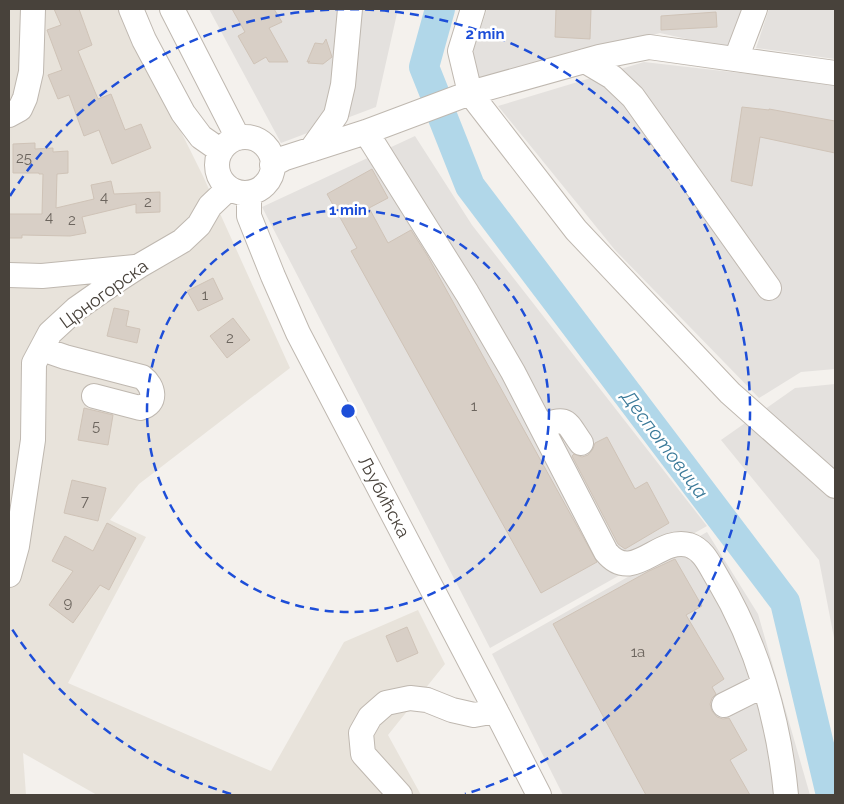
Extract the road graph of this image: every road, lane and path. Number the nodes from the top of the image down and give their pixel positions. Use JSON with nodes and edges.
{"nodes":[{"id":1,"x":33,"y":9,"type":"edge"},
{"id":2,"x":131,"y":9,"type":"edge"},
{"id":3,"x":172,"y":9,"type":"edge"},
{"id":4,"x":350,"y":9,"type":"edge"},
{"id":5,"x":473,"y":9,"type":"edge"},
{"id":6,"x":756,"y":9,"type":"edge"},
{"id":7,"x":736,"y":59,"type":"junction"},
{"id":8,"x":585,"y":61,"type":"junction"},
{"id":9,"x":835,"y":73,"type":"edge"},
{"id":10,"x":470,"y":93,"type":"junction"},
{"id":11,"x":9,"y":115,"type":"edge"},
{"id":12,"x":366,"y":132,"type":"junction"},
{"id":13,"x":230,"y":144,"type":"junction"},
{"id":14,"x":311,"y":150,"type":"junction"},
{"id":15,"x":272,"y":165,"type":"junction"},
{"id":16,"x":239,"y":190,"type":"junction"},
{"id":17,"x":139,"y":266,"type":"junction"},
{"id":18,"x":9,"y":275,"type":"edge"},
{"id":19,"x":769,"y":288,"type":"dead end"},
{"id":20,"x":42,"y":349,"type":"junction"},
{"id":21,"x":94,"y":396,"type":"dead end"},
{"id":22,"x":542,"y":427,"type":"junction"},
{"id":23,"x":581,"y":442,"type":"dead end"},
{"id":24,"x":835,"y":486,"type":"edge"},
{"id":25,"x":16,"y":511,"type":"edge"},
{"id":26,"x":9,"y":575,"type":"edge"},
{"id":27,"x":764,"y":685,"type":"junction"},
{"id":28,"x":724,"y":706,"type":"dead end"},
{"id":29,"x":496,"y":711,"type":"junction"},
{"id":30,"x":400,"y":795,"type":"edge"},
{"id":31,"x":539,"y":795,"type":"edge"},
{"id":32,"x":786,"y":795,"type":"edge"}],
"edges":[{"from":1,"to":11,"type":"street"},
{"from":2,"to":13,"type":"street"},
{"from":3,"to":13,"type":"street"},
{"from":4,"to":14,"type":"street"},
{"from":5,"to":10,"type":"street"},
{"from":6,"to":7,"type":"street"},
{"from":7,"to":8,"type":"street"},
{"from":7,"to":9,"type":"street"},
{"from":8,"to":10,"type":"street"},
{"from":8,"to":19,"type":"street"},
{"from":10,"to":12,"type":"street"},
{"from":10,"to":24,"type":"street"},
{"from":12,"to":14,"type":"street"},
{"from":12,"to":22,"type":"street"},
{"from":13,"to":15,"type":"street"},
{"from":13,"to":16,"type":"street"},
{"from":14,"to":15,"type":"street"},
{"from":15,"to":16,"type":"street"},
{"from":16,"to":17,"type":"street","name":"Црногорска"},
{"from":16,"to":29,"type":"street","name":"Љубићска"},
{"from":17,"to":18,"type":"street"},
{"from":17,"to":20,"type":"street","name":"Црногорска"},
{"from":20,"to":21,"type":"street"},
{"from":20,"to":25,"type":"street","name":"Црногорска"},
{"from":22,"to":23,"type":"street"},
{"from":22,"to":27,"type":"street"},
{"from":25,"to":26,"type":"street","name":"Црногорска"},
{"from":27,"to":28,"type":"street"},
{"from":27,"to":32,"type":"street"},
{"from":29,"to":30,"type":"street"},
{"from":29,"to":31,"type":"street","name":"Љубићска"}]}
